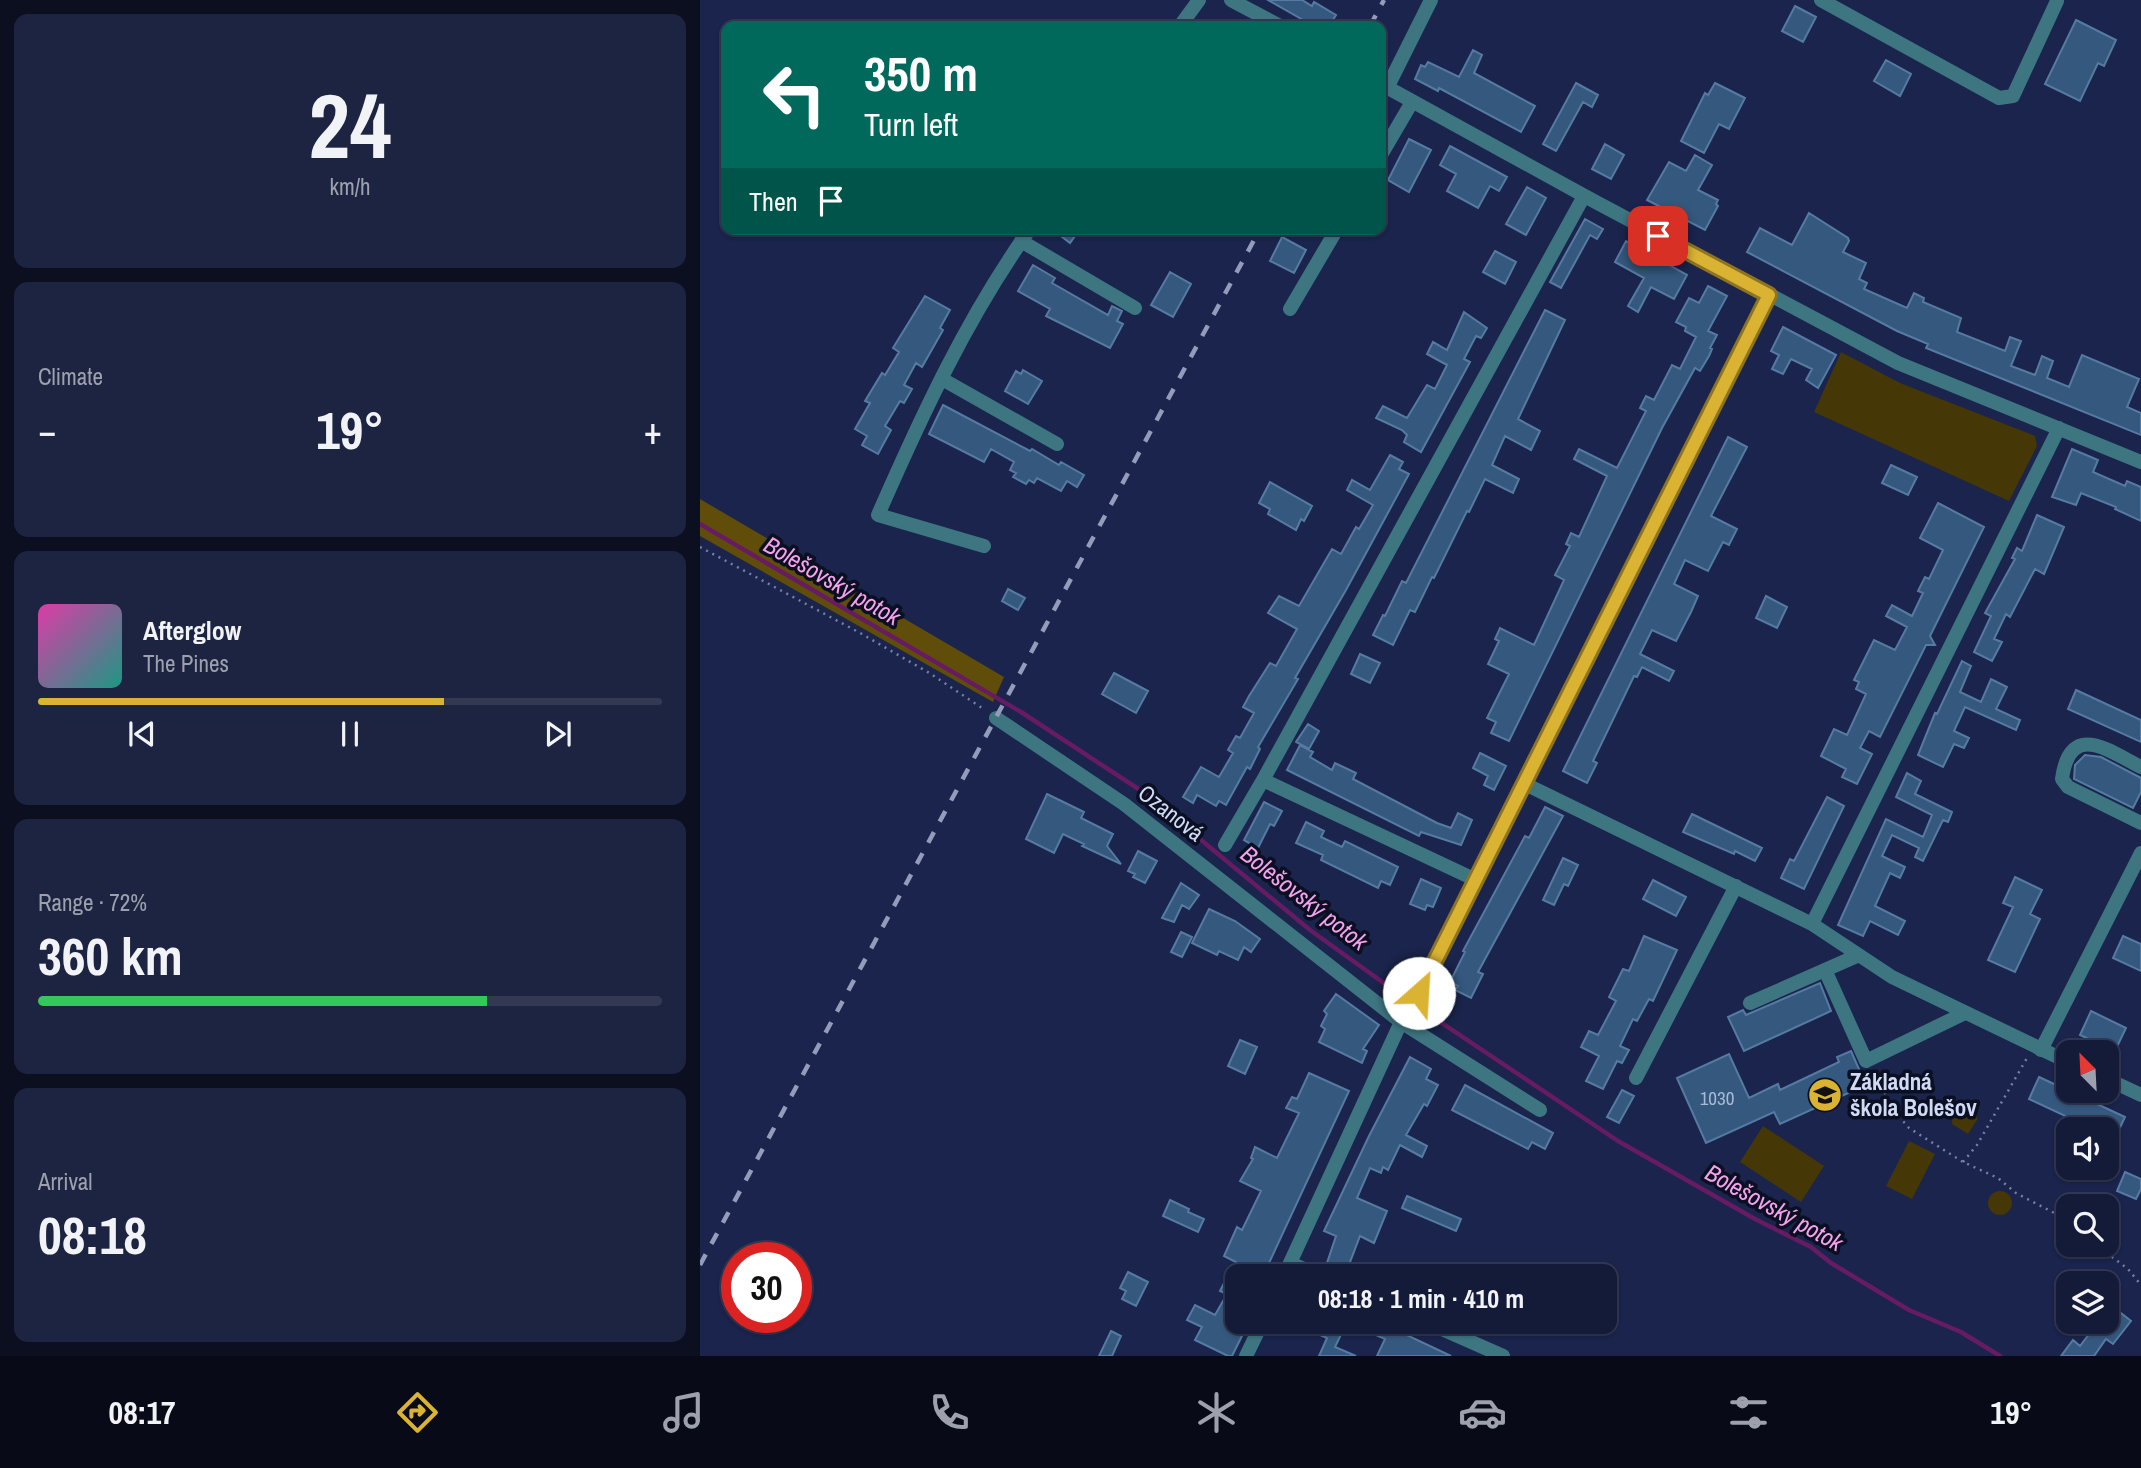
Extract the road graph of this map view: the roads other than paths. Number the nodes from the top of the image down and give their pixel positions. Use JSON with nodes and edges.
{"nodes":[{"id":1,"x":1199,"y":0,"type":"edge"},
{"id":2,"x":1231,"y":0,"type":"edge"},
{"id":3,"x":1432,"y":0,"type":"edge"},
{"id":4,"x":1821,"y":0,"type":"edge"},
{"id":5,"x":2057,"y":1,"type":"edge"},
{"id":6,"x":1184,"y":21,"type":"edge"},
{"id":7,"x":1271,"y":21,"type":"edge"},
{"id":8,"x":1386,"y":82,"type":"edge"},
{"id":9,"x":1386,"y":87,"type":"edge"},
{"id":10,"x":1412,"y":102,"type":"junction"},
{"id":11,"x":1386,"y":146,"type":"edge"},
{"id":12,"x":1584,"y":196,"type":"junction"},
{"id":13,"x":1025,"y":235,"type":"edge"},
{"id":14,"x":1333,"y":235,"type":"edge"},
{"id":15,"x":1769,"y":295,"type":"junction"},
{"id":16,"x":1135,"y":308,"type":"dead end"},
{"id":17,"x":1290,"y":309,"type":"dead end"},
{"id":18,"x":942,"y":379,"type":"junction"},
{"id":19,"x":2059,"y":428,"type":"junction"},
{"id":20,"x":1057,"y":444,"type":"dead end"},
{"id":21,"x":2141,"y":462,"type":"edge"},
{"id":22,"x":984,"y":546,"type":"dead end"},
{"id":23,"x":996,"y":718,"type":"road end"},
{"id":24,"x":2141,"y":767,"type":"edge"},
{"id":25,"x":1263,"y":780,"type":"junction"},
{"id":26,"x":1523,"y":783,"type":"junction"},
{"id":27,"x":2141,"y":823,"type":"edge"},
{"id":28,"x":1225,"y":845,"type":"dead end"},
{"id":29,"x":2141,"y":853,"type":"edge"},
{"id":30,"x":1474,"y":879,"type":"junction"},
{"id":31,"x":1735,"y":886,"type":"junction"},
{"id":32,"x":1812,"y":924,"type":"junction"},
{"id":33,"x":1859,"y":955,"type":"junction"},
{"id":34,"x":1825,"y":971,"type":"junction"},
{"id":35,"x":1750,"y":1003,"type":"dead end"},
{"id":36,"x":1965,"y":1013,"type":"junction"},
{"id":37,"x":1401,"y":1022,"type":"junction"},
{"id":38,"x":2035,"y":1052,"type":"junction"},
{"id":39,"x":2056,"y":1058,"type":"edge"},
{"id":40,"x":1636,"y":1078,"type":"dead end"},
{"id":41,"x":2119,"y":1085,"type":"edge"},
{"id":42,"x":2141,"y":1095,"type":"edge"},
{"id":43,"x":1540,"y":1110,"type":"dead end"},
{"id":44,"x":1289,"y":1264,"type":"edge"},
{"id":45,"x":1257,"y":1334,"type":"edge"},
{"id":46,"x":1453,"y":1334,"type":"edge"},
{"id":47,"x":1246,"y":1356,"type":"edge"},
{"id":48,"x":1503,"y":1356,"type":"edge"}],
"edges":[{"from":1,"to":6,"type":"street"},
{"from":2,"to":7,"type":"street"},
{"from":3,"to":8,"type":"street"},
{"from":4,"to":5,"type":"street"},
{"from":9,"to":10,"type":"street"},
{"from":10,"to":11,"type":"street"},
{"from":10,"to":12,"type":"street"},
{"from":12,"to":15,"type":"street"},
{"from":12,"to":25,"type":"street"},
{"from":13,"to":16,"type":"street"},
{"from":13,"to":18,"type":"street"},
{"from":14,"to":17,"type":"street"},
{"from":15,"to":19,"type":"street"},
{"from":15,"to":26,"type":"street"},
{"from":18,"to":20,"type":"street"},
{"from":18,"to":22,"type":"street"},
{"from":19,"to":21,"type":"street"},
{"from":19,"to":32,"type":"street"},
{"from":23,"to":37,"type":"street","name":"Ozanová"},
{"from":24,"to":27,"type":"street"},
{"from":25,"to":28,"type":"street"},
{"from":25,"to":30,"type":"street"},
{"from":26,"to":30,"type":"street"},
{"from":26,"to":31,"type":"street"},
{"from":29,"to":38,"type":"street"},
{"from":30,"to":37,"type":"street"},
{"from":31,"to":32,"type":"street"},
{"from":31,"to":40,"type":"street"},
{"from":32,"to":33,"type":"street"},
{"from":33,"to":34,"type":"street"},
{"from":33,"to":36,"type":"street"},
{"from":34,"to":35,"type":"street"},
{"from":34,"to":36,"type":"street"},
{"from":36,"to":38,"type":"street"},
{"from":37,"to":43,"type":"street","name":"Ozanová"},
{"from":37,"to":44,"type":"street"},
{"from":38,"to":39,"type":"street"},
{"from":41,"to":42,"type":"street"},
{"from":45,"to":47,"type":"street"},
{"from":46,"to":48,"type":"street"}]}
